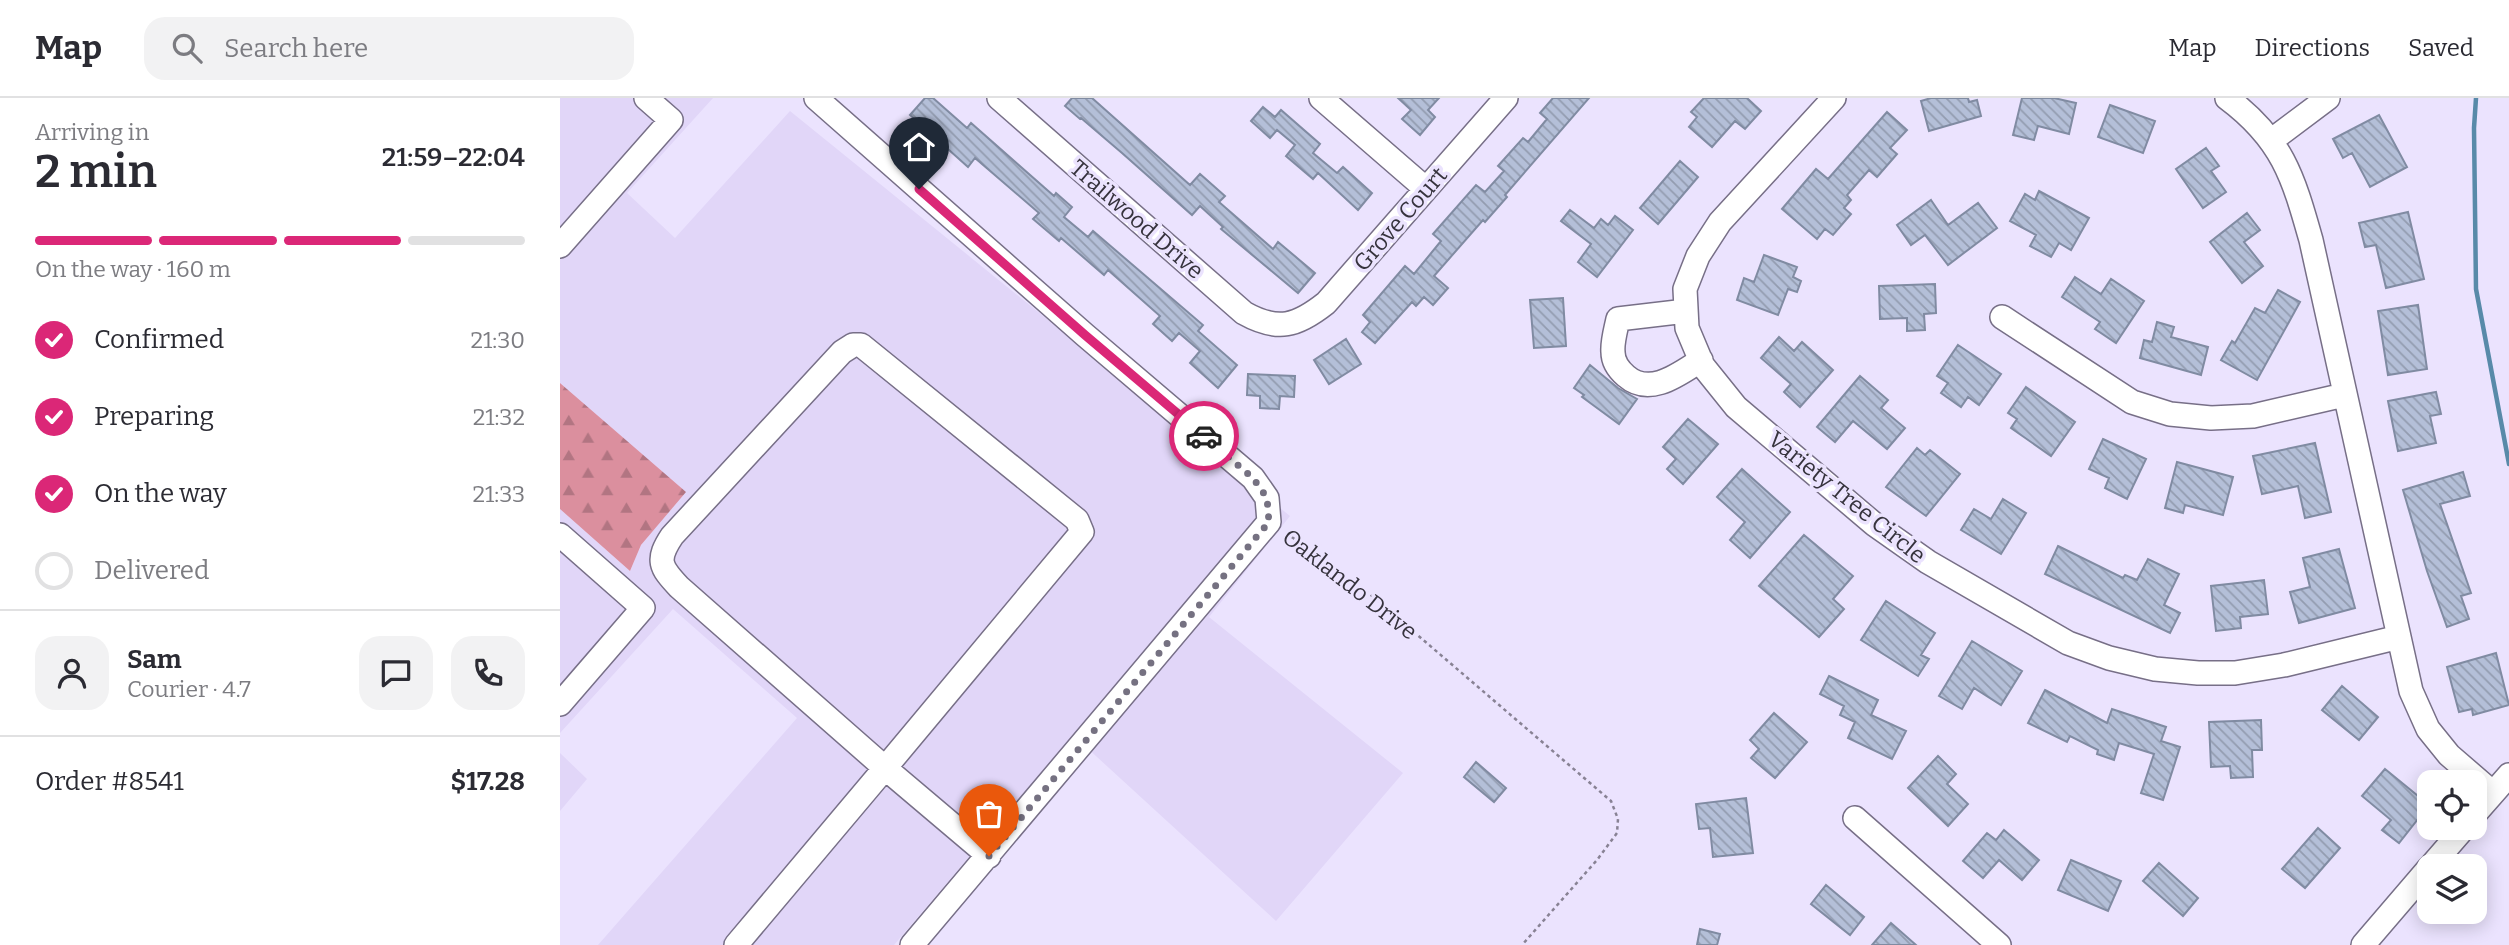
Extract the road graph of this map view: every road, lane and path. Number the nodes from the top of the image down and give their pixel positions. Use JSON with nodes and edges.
{"nodes":[{"id":1,"x":646,"y":98,"type":"edge"},
{"id":2,"x":816,"y":98,"type":"edge"},
{"id":3,"x":999,"y":98,"type":"edge"},
{"id":4,"x":1321,"y":98,"type":"edge"},
{"id":5,"x":1506,"y":98,"type":"edge"},
{"id":6,"x":1834,"y":98,"type":"edge"},
{"id":7,"x":2227,"y":98,"type":"edge"},
{"id":8,"x":2328,"y":98,"type":"edge"},
{"id":9,"x":2272,"y":139,"type":"junction"},
{"id":10,"x":1426,"y":189,"type":"junction"},
{"id":11,"x":560,"y":246,"type":"edge"},
{"id":12,"x":1686,"y":311,"type":"junction"},
{"id":13,"x":2002,"y":317,"type":"dead end"},
{"id":14,"x":1282,"y":325,"type":"joint"},
{"id":15,"x":1701,"y":360,"type":"junction"},
{"id":16,"x":2344,"y":395,"type":"junction"},
{"id":17,"x":1269,"y":522,"type":"junction"},
{"id":18,"x":560,"y":534,"type":"edge"},
{"id":19,"x":2399,"y":637,"type":"junction"},
{"id":20,"x":560,"y":703,"type":"edge"},
{"id":21,"x":885,"y":768,"type":"junction"},
{"id":22,"x":2509,"y":775,"type":"edge"},
{"id":23,"x":2493,"y":793,"type":"junction"},
{"id":24,"x":2487,"y":800,"type":"edge"},
{"id":25,"x":1856,"y":818,"type":"dead end"},
{"id":26,"x":2454,"y":840,"type":"edge"},
{"id":27,"x":2441,"y":854,"type":"edge"},
{"id":28,"x":989,"y":856,"type":"junction"},
{"id":29,"x":2417,"y":882,"type":"edge"},
{"id":30,"x":736,"y":945,"type":"edge"},
{"id":31,"x":912,"y":945,"type":"edge"},
{"id":32,"x":1522,"y":945,"type":"edge"},
{"id":33,"x":1999,"y":945,"type":"edge"},
{"id":34,"x":2363,"y":945,"type":"edge"}],
"edges":[{"from":1,"to":11,"type":"street"},
{"from":2,"to":17,"type":"street","name":"Oaklando Drive"},
{"from":3,"to":14,"type":"street","name":"Trailwood Drive"},
{"from":4,"to":10,"type":"street"},
{"from":5,"to":10,"type":"street","name":"Grove Court"},
{"from":6,"to":12,"type":"street","name":"Variety Tree Circle"},
{"from":7,"to":9,"type":"street"},
{"from":8,"to":9,"type":"street"},
{"from":9,"to":16,"type":"street"},
{"from":10,"to":14,"type":"street","name":"Grove Court"},
{"from":12,"to":15,"type":"street","name":"Variety Tree Circle"},
{"from":12,"to":15,"type":"street"},
{"from":13,"to":16,"type":"street"},
{"from":15,"to":19,"type":"street","name":"Variety Tree Circle"},
{"from":16,"to":19,"type":"street"},
{"from":17,"to":28,"type":"street"},
{"from":17,"to":32,"type":"path","name":"Oaklando Drive"},
{"from":18,"to":20,"type":"street"},
{"from":19,"to":23,"type":"street"},
{"from":21,"to":21,"type":"street"},
{"from":21,"to":28,"type":"street"},
{"from":21,"to":30,"type":"street"},
{"from":22,"to":23,"type":"street"},
{"from":23,"to":24,"type":"street"},
{"from":25,"to":33,"type":"street"},
{"from":26,"to":27,"type":"street"},
{"from":28,"to":31,"type":"street"},
{"from":29,"to":34,"type":"street"}]}
